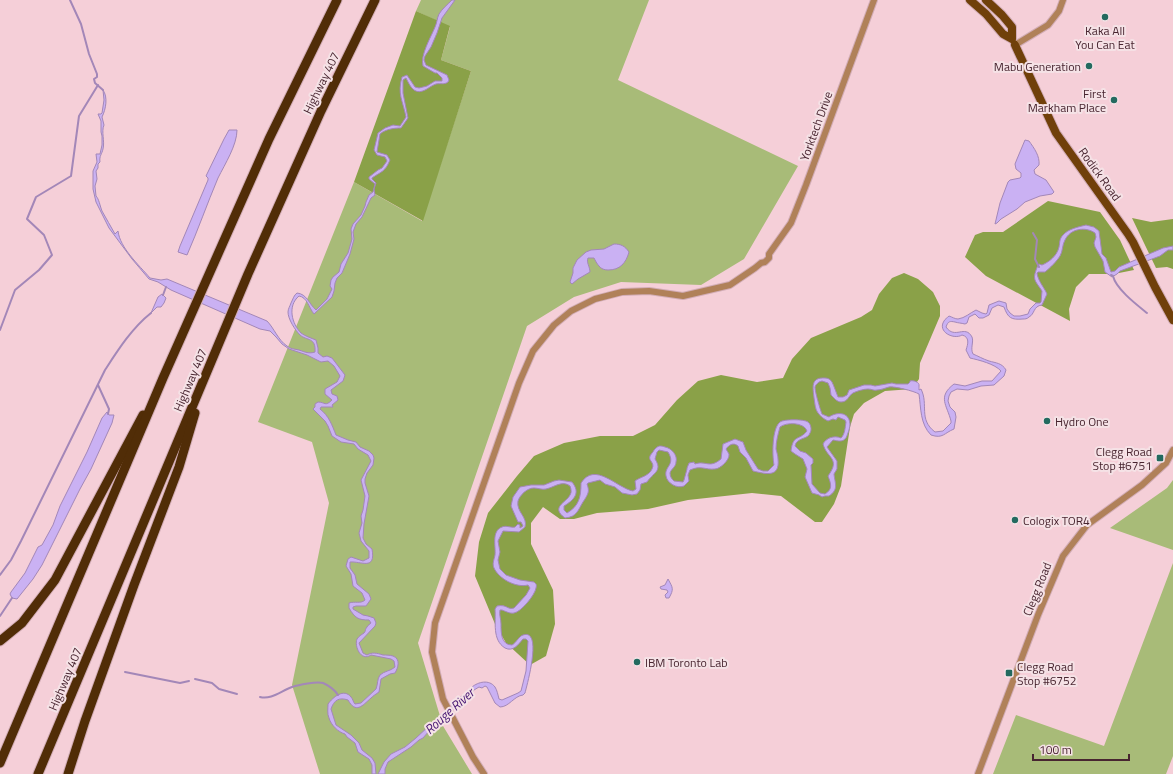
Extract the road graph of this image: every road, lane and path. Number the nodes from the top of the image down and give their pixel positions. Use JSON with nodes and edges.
{"nodes":[{"id":1,"x":337,"y":0,"type":"edge"},
{"id":2,"x":375,"y":0,"type":"edge"},
{"id":3,"x":874,"y":0,"type":"edge"},
{"id":4,"x":970,"y":0,"type":"edge"},
{"id":5,"x":986,"y":0,"type":"edge"},
{"id":6,"x":1063,"y":0,"type":"edge"},
{"id":7,"x":1014,"y":42,"type":"junction"},
{"id":8,"x":1173,"y":320,"type":"edge"},
{"id":9,"x":209,"y":367,"type":"junction"},
{"id":10,"x":163,"y":378,"type":"junction"},
{"id":11,"x":1173,"y":450,"type":"edge"},
{"id":12,"x":0,"y":641,"type":"edge"},
{"id":13,"x":0,"y":763,"type":"edge"},
{"id":14,"x":38,"y":774,"type":"edge"},
{"id":15,"x":68,"y":774,"type":"edge"},
{"id":16,"x":484,"y":774,"type":"edge"},
{"id":17,"x":978,"y":774,"type":"edge"}],
"edges":[{"from":1,"to":10,"type":"highway","name":"Highway 407"},
{"from":2,"to":9,"type":"highway","name":"Highway 407"},
{"from":3,"to":16,"type":"street","name":"Yorktech Drive"},
{"from":4,"to":7,"type":"main road","name":"Rodick Road"},
{"from":5,"to":7,"type":"main road","name":"Rodick Road"},
{"from":6,"to":7,"type":"street"},
{"from":7,"to":8,"type":"main road","name":"Rodick Road"},
{"from":9,"to":14,"type":"highway","name":"Highway 407"},
{"from":9,"to":15,"type":"highway"},
{"from":10,"to":12,"type":"highway"},
{"from":10,"to":13,"type":"highway","name":"Highway 407"},
{"from":11,"to":17,"type":"street","name":"Clegg Road"}]}
